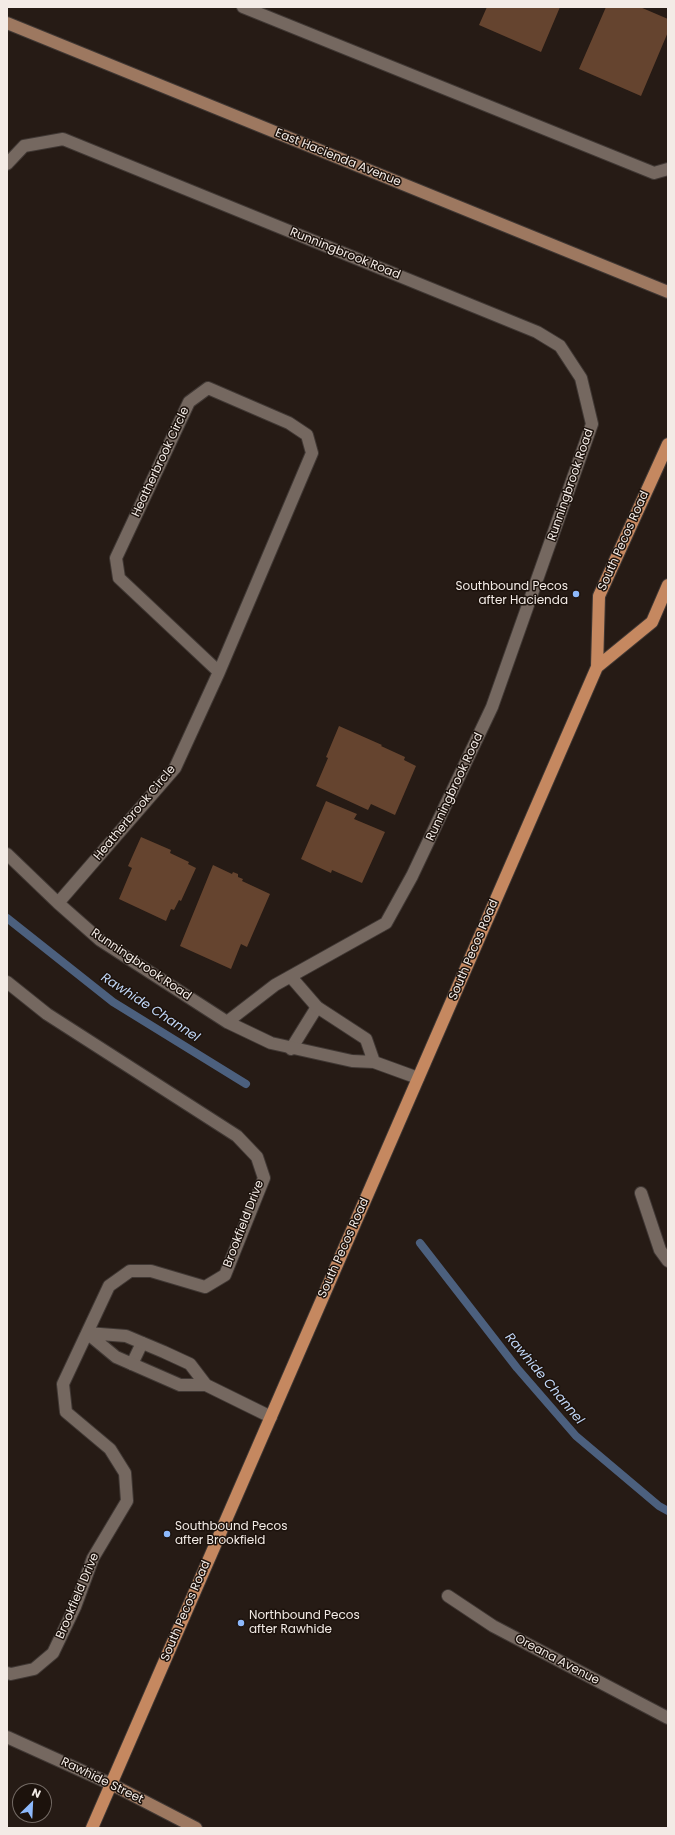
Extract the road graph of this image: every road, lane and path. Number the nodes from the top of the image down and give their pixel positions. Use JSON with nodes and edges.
{"nodes":[{"id":1,"x":243,"y":7,"type":"edge"},
{"id":2,"x":7,"y":23,"type":"edge"},
{"id":3,"x":7,"y":164,"type":"edge"},
{"id":4,"x":668,"y":169,"type":"edge"},
{"id":5,"x":668,"y":292,"type":"edge"},
{"id":6,"x":668,"y":444,"type":"edge"},
{"id":7,"x":668,"y":585,"type":"edge"},
{"id":8,"x":597,"y":667,"type":"junction"},
{"id":9,"x":219,"y":672,"type":"junction"},
{"id":10,"x":7,"y":854,"type":"edge"},
{"id":11,"x":58,"y":903,"type":"junction"},
{"id":12,"x":291,"y":977,"type":"junction"},
{"id":13,"x":7,"y":982,"type":"edge"},
{"id":14,"x":317,"y":1007,"type":"junction"},
{"id":15,"x":227,"y":1022,"type":"junction"},
{"id":16,"x":291,"y":1048,"type":"junction"},
{"id":17,"x":374,"y":1062,"type":"junction"},
{"id":18,"x":418,"y":1078,"type":"junction"},
{"id":19,"x":641,"y":1193,"type":"dead end"},
{"id":20,"x":668,"y":1261,"type":"edge"},
{"id":21,"x":87,"y":1334,"type":"junction"},
{"id":22,"x":142,"y":1343,"type":"junction"},
{"id":23,"x":132,"y":1364,"type":"junction"},
{"id":24,"x":206,"y":1385,"type":"junction"},
{"id":25,"x":270,"y":1417,"type":"junction"},
{"id":26,"x":448,"y":1596,"type":"dead end"},
{"id":27,"x":7,"y":1673,"type":"edge"},
{"id":28,"x":668,"y":1718,"type":"edge"},
{"id":29,"x":7,"y":1737,"type":"edge"},
{"id":30,"x":111,"y":1784,"type":"junction"},
{"id":31,"x":92,"y":1828,"type":"edge"},
{"id":32,"x":196,"y":1828,"type":"edge"}],
"edges":[{"from":1,"to":4,"type":"street"},
{"from":2,"to":5,"type":"main road","name":"East Hacienda Avenue"},
{"from":3,"to":12,"type":"street","name":"Runningbrook Road"},
{"from":6,"to":8,"type":"main road","name":"South Pecos Road"},
{"from":7,"to":8,"type":"main road","name":"South Pecos Road"},
{"from":8,"to":18,"type":"main road","name":"South Pecos Road"},
{"from":9,"to":9,"type":"street","name":"Heatherbrook Circle"},
{"from":9,"to":11,"type":"street","name":"Heatherbrook Circle"},
{"from":10,"to":11,"type":"street","name":"Runningbrook Road"},
{"from":11,"to":15,"type":"street","name":"Runningbrook Road"},
{"from":12,"to":14,"type":"street"},
{"from":12,"to":15,"type":"street","name":"Runningbrook Road"},
{"from":13,"to":21,"type":"street","name":"Brookfield Drive"},
{"from":14,"to":16,"type":"street"},
{"from":14,"to":17,"type":"street"},
{"from":15,"to":16,"type":"street","name":"Runningbrook Road"},
{"from":16,"to":17,"type":"street","name":"Runningbrook Road"},
{"from":17,"to":18,"type":"street","name":"Runningbrook Road"},
{"from":18,"to":25,"type":"main road","name":"South Pecos Road"},
{"from":19,"to":20,"type":"street"},
{"from":21,"to":22,"type":"street"},
{"from":21,"to":23,"type":"street"},
{"from":21,"to":27,"type":"street","name":"Brookfield Drive"},
{"from":22,"to":23,"type":"street"},
{"from":22,"to":24,"type":"street"},
{"from":23,"to":24,"type":"street"},
{"from":24,"to":25,"type":"street"},
{"from":25,"to":30,"type":"main road","name":"South Pecos Road"},
{"from":26,"to":28,"type":"street","name":"Oreana Avenue"},
{"from":29,"to":30,"type":"street","name":"Rawhide Street"},
{"from":30,"to":31,"type":"main road","name":"South Pecos Road"},
{"from":30,"to":32,"type":"main road","name":"Rawhide Street"}]}
